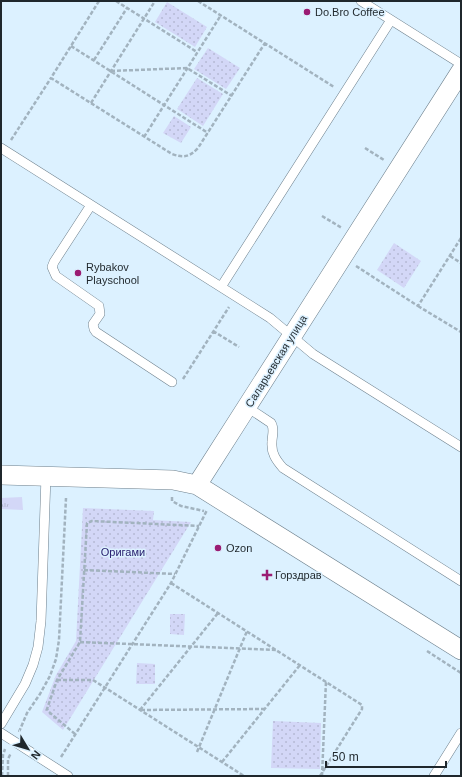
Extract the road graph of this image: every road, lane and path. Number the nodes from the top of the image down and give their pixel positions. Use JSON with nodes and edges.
{"nodes":[{"id":1,"x":99,"y":1,"type":"edge"},
{"id":2,"x":116,"y":1,"type":"edge"},
{"id":3,"x":155,"y":1,"type":"edge"},
{"id":4,"x":198,"y":1,"type":"edge"},
{"id":5,"x":361,"y":1,"type":"edge"},
{"id":6,"x":127,"y":8,"type":"junction"},
{"id":7,"x":221,"y":15,"type":"junction"},
{"id":8,"x":144,"y":19,"type":"junction"},
{"id":9,"x":391,"y":20,"type":"junction"},
{"id":10,"x":265,"y":43,"type":"junction"},
{"id":11,"x":71,"y":46,"type":"junction"},
{"id":12,"x":197,"y":52,"type":"junction"},
{"id":13,"x":94,"y":60,"type":"junction"},
{"id":14,"x":461,"y":64,"type":"edge"},
{"id":15,"x":187,"y":68,"type":"junction"},
{"id":16,"x":111,"y":71,"type":"junction"},
{"id":17,"x":461,"y":71,"type":"edge"},
{"id":18,"x":51,"y":78,"type":"junction"},
{"id":19,"x":344,"y":94,"type":"junction"},
{"id":20,"x":232,"y":96,"type":"junction"},
{"id":21,"x":91,"y":103,"type":"junction"},
{"id":22,"x":164,"y":105,"type":"junction"},
{"id":23,"x":17,"y":131,"type":"dead end"},
{"id":24,"x":208,"y":133,"type":"junction"},
{"id":25,"x":144,"y":137,"type":"junction"},
{"id":26,"x":1,"y":148,"type":"edge"},
{"id":27,"x":365,"y":148,"type":"dead end"},
{"id":28,"x":398,"y":169,"type":"junction"},
{"id":29,"x":91,"y":205,"type":"junction"},
{"id":30,"x":322,"y":216,"type":"dead end"},
{"id":31,"x":356,"y":237,"type":"junction"},
{"id":32,"x":461,"y":238,"type":"edge"},
{"id":33,"x":450,"y":256,"type":"junction"},
{"id":34,"x":461,"y":263,"type":"edge"},
{"id":35,"x":366,"y":272,"type":"dead end"},
{"id":36,"x":221,"y":288,"type":"junction"},
{"id":37,"x":235,"y":296,"type":"junction"},
{"id":38,"x":418,"y":306,"type":"junction"},
{"id":39,"x":213,"y":331,"type":"junction"},
{"id":40,"x":461,"y":332,"type":"edge"},
{"id":41,"x":292,"y":336,"type":"junction"},
{"id":42,"x":239,"y":347,"type":"dead end"},
{"id":43,"x":177,"y":382,"type":"joint"},
{"id":44,"x":247,"y":407,"type":"junction"},
{"id":45,"x":461,"y":447,"type":"edge"},
{"id":46,"x":1,"y":475,"type":"edge"},
{"id":47,"x":46,"y":476,"type":"junction"},
{"id":48,"x":198,"y":485,"type":"junction"},
{"id":49,"x":66,"y":498,"type":"dead end"},
{"id":50,"x":172,"y":501,"type":"dead end"},
{"id":51,"x":199,"y":526,"type":"junction"},
{"id":52,"x":84,"y":570,"type":"junction"},
{"id":53,"x":175,"y":574,"type":"junction"},
{"id":54,"x":461,"y":581,"type":"edge"},
{"id":55,"x":171,"y":583,"type":"junction"},
{"id":56,"x":218,"y":613,"type":"junction"},
{"id":57,"x":247,"y":631,"type":"junction"},
{"id":58,"x":80,"y":642,"type":"junction"},
{"id":59,"x":132,"y":644,"type":"junction"},
{"id":60,"x":191,"y":647,"type":"junction"},
{"id":61,"x":239,"y":649,"type":"junction"},
{"id":62,"x":277,"y":650,"type":"junction"},
{"id":63,"x":461,"y":650,"type":"edge"},
{"id":64,"x":300,"y":665,"type":"junction"},
{"id":65,"x":58,"y":680,"type":"junction"},
{"id":66,"x":326,"y":681,"type":"junction"},
{"id":67,"x":104,"y":688,"type":"junction"},
{"id":68,"x":265,"y":709,"type":"junction"},
{"id":69,"x":140,"y":710,"type":"junction"},
{"id":70,"x":214,"y":710,"type":"junction"},
{"id":71,"x":1,"y":724,"type":"edge"},
{"id":72,"x":1,"y":733,"type":"edge"},
{"id":73,"x":461,"y":733,"type":"edge"},
{"id":74,"x":75,"y":734,"type":"junction"},
{"id":75,"x":12,"y":740,"type":"junction"},
{"id":76,"x":199,"y":747,"type":"junction"},
{"id":77,"x":197,"y":752,"type":"dead end"},
{"id":78,"x":222,"y":762,"type":"junction"},
{"id":79,"x":54,"y":767,"type":"junction"},
{"id":80,"x":322,"y":772,"type":"junction"},
{"id":81,"x":2,"y":776,"type":"edge"},
{"id":82,"x":8,"y":776,"type":"edge"},
{"id":83,"x":68,"y":776,"type":"edge"},
{"id":84,"x":244,"y":776,"type":"edge"},
{"id":85,"x":321,"y":776,"type":"edge"},
{"id":86,"x":434,"y":776,"type":"edge"}],
"edges":[{"from":1,"to":11,"type":"path"},
{"from":2,"to":6,"type":"path"},
{"from":3,"to":8,"type":"path"},
{"from":4,"to":7,"type":"path"},
{"from":5,"to":9,"type":"lane"},
{"from":6,"to":8,"type":"path"},
{"from":6,"to":13,"type":"path"},
{"from":7,"to":10,"type":"path"},
{"from":7,"to":12,"type":"path"},
{"from":8,"to":12,"type":"path"},
{"from":8,"to":16,"type":"path"},
{"from":9,"to":14,"type":"lane"},
{"from":9,"to":19,"type":"lane"},
{"from":10,"to":19,"type":"path"},
{"from":10,"to":20,"type":"path"},
{"from":11,"to":13,"type":"path"},
{"from":11,"to":18,"type":"path"},
{"from":12,"to":15,"type":"path"},
{"from":13,"to":16,"type":"path"},
{"from":15,"to":16,"type":"path"},
{"from":15,"to":20,"type":"path"},
{"from":15,"to":22,"type":"path"},
{"from":16,"to":21,"type":"path"},
{"from":16,"to":22,"type":"path"},
{"from":17,"to":28,"type":"street","name":"Саларьевская улица"},
{"from":18,"to":21,"type":"path"},
{"from":18,"to":23,"type":"path"},
{"from":19,"to":36,"type":"lane"},
{"from":20,"to":24,"type":"path"},
{"from":21,"to":25,"type":"path"},
{"from":22,"to":24,"type":"path"},
{"from":22,"to":25,"type":"path"},
{"from":24,"to":25,"type":"path"},
{"from":26,"to":29,"type":"lane"},
{"from":27,"to":28,"type":"path"},
{"from":28,"to":31,"type":"street","name":"Саларьевская улица"},
{"from":29,"to":36,"type":"lane"},
{"from":29,"to":43,"type":"lane"},
{"from":30,"to":31,"type":"path"},
{"from":31,"to":41,"type":"street","name":"Саларьевская улица"},
{"from":32,"to":33,"type":"path"},
{"from":33,"to":34,"type":"path"},
{"from":33,"to":38,"type":"path"},
{"from":35,"to":38,"type":"path"},
{"from":36,"to":37,"type":"lane"},
{"from":37,"to":39,"type":"path"},
{"from":37,"to":41,"type":"lane"},
{"from":38,"to":40,"type":"path"},
{"from":39,"to":42,"type":"path"},
{"from":39,"to":43,"type":"path"},
{"from":41,"to":44,"type":"street","name":"Саларьевская улица"},
{"from":41,"to":45,"type":"lane"},
{"from":44,"to":48,"type":"street","name":"Саларьевская улица"},
{"from":44,"to":54,"type":"lane"},
{"from":46,"to":47,"type":"street"},
{"from":47,"to":48,"type":"street"},
{"from":47,"to":71,"type":"lane"},
{"from":48,"to":63,"type":"street"},
{"from":49,"to":75,"type":"path"},
{"from":50,"to":51,"type":"path"},
{"from":51,"to":52,"type":"path"},
{"from":51,"to":53,"type":"path"},
{"from":52,"to":53,"type":"path"},
{"from":52,"to":58,"type":"path"},
{"from":53,"to":55,"type":"path"},
{"from":55,"to":56,"type":"path"},
{"from":55,"to":59,"type":"path"},
{"from":56,"to":57,"type":"path"},
{"from":56,"to":60,"type":"path"},
{"from":57,"to":61,"type":"path"},
{"from":57,"to":62,"type":"path"},
{"from":58,"to":59,"type":"path"},
{"from":58,"to":65,"type":"path"},
{"from":59,"to":60,"type":"path"},
{"from":59,"to":67,"type":"path"},
{"from":60,"to":61,"type":"path"},
{"from":60,"to":69,"type":"path"},
{"from":61,"to":62,"type":"path"},
{"from":61,"to":70,"type":"path"},
{"from":62,"to":64,"type":"path"},
{"from":64,"to":66,"type":"path"},
{"from":64,"to":68,"type":"path"},
{"from":65,"to":67,"type":"path"},
{"from":65,"to":74,"type":"path"},
{"from":66,"to":80,"type":"path"},
{"from":66,"to":80,"type":"path"},
{"from":67,"to":69,"type":"path"},
{"from":67,"to":74,"type":"path"},
{"from":68,"to":70,"type":"path"},
{"from":68,"to":78,"type":"path"},
{"from":69,"to":70,"type":"path"},
{"from":69,"to":76,"type":"path"},
{"from":70,"to":76,"type":"path"},
{"from":72,"to":75,"type":"lane"},
{"from":73,"to":86,"type":"lane"},
{"from":74,"to":79,"type":"path"},
{"from":75,"to":79,"type":"lane"},
{"from":75,"to":81,"type":"path"},
{"from":75,"to":82,"type":"path"},
{"from":76,"to":77,"type":"path"},
{"from":76,"to":78,"type":"path"},
{"from":78,"to":84,"type":"path"},
{"from":79,"to":83,"type":"lane"},
{"from":80,"to":85,"type":"path"}]}
